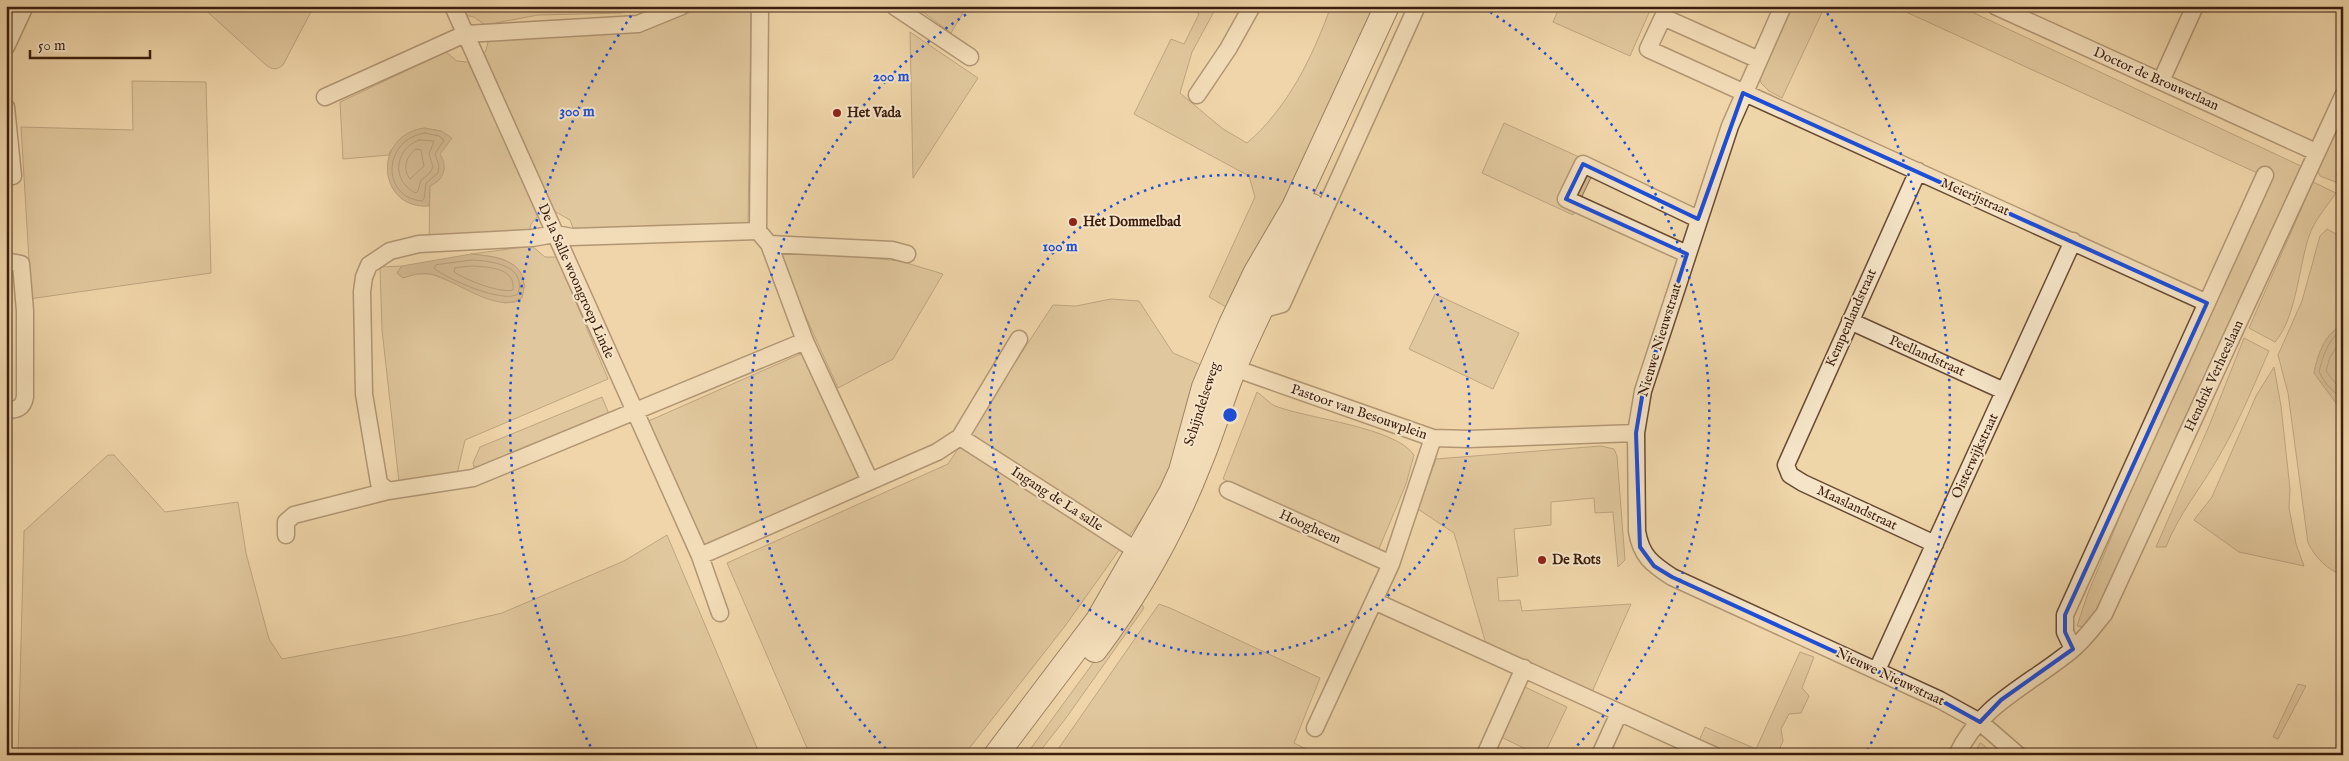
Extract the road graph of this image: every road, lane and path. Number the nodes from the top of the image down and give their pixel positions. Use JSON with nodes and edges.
{"nodes":[{"id":1,"x":25,"y":6,"type":"edge"},
{"id":2,"x":453,"y":6,"type":"edge"},
{"id":3,"x":682,"y":6,"type":"edge"},
{"id":4,"x":760,"y":6,"type":"edge"},
{"id":5,"x":894,"y":6,"type":"edge"},
{"id":6,"x":1252,"y":6,"type":"edge"},
{"id":7,"x":1387,"y":6,"type":"edge"},
{"id":8,"x":1402,"y":6,"type":"edge"},
{"id":9,"x":1417,"y":6,"type":"edge"},
{"id":10,"x":1783,"y":6,"type":"edge"},
{"id":11,"x":1995,"y":6,"type":"edge"},
{"id":12,"x":2195,"y":6,"type":"edge"},
{"id":13,"x":465,"y":34,"type":"junction"},
{"id":14,"x":6,"y":47,"type":"edge"},
{"id":15,"x":970,"y":57,"type":"dead end"},
{"id":16,"x":1759,"y":60,"type":"junction"},
{"id":17,"x":2161,"y":81,"type":"junction"},
{"id":18,"x":1743,"y":92,"type":"junction"},
{"id":19,"x":1197,"y":95,"type":"dead end"},
{"id":20,"x":2343,"y":96,"type":"edge"},
{"id":21,"x":324,"y":97,"type":"dead end"},
{"id":22,"x":6,"y":107,"type":"edge"},
{"id":23,"x":2316,"y":152,"type":"junction"},
{"id":24,"x":1918,"y":171,"type":"junction"},
{"id":25,"x":2265,"y":175,"type":"dead end"},
{"id":26,"x":13,"y":176,"type":"dead end"},
{"id":27,"x":1698,"y":219,"type":"junction"},
{"id":28,"x":758,"y":231,"type":"junction"},
{"id":29,"x":555,"y":234,"type":"junction"},
{"id":30,"x":2073,"y":241,"type":"junction"},
{"id":31,"x":769,"y":244,"type":"junction"},
{"id":32,"x":907,"y":254,"type":"dead end"},
{"id":33,"x":1687,"y":254,"type":"junction"},
{"id":34,"x":13,"y":263,"type":"edge"},
{"id":35,"x":2207,"y":303,"type":"junction"},
{"id":36,"x":1260,"y":310,"type":"junction"},
{"id":37,"x":1850,"y":321,"type":"junction"},
{"id":38,"x":1019,"y":339,"type":"dead end"},
{"id":39,"x":805,"y":342,"type":"junction"},
{"id":40,"x":1234,"y":368,"type":"junction"},
{"id":41,"x":2004,"y":392,"type":"junction"},
{"id":42,"x":12,"y":409,"type":"edge"},
{"id":43,"x":636,"y":413,"type":"junction"},
{"id":44,"x":1636,"y":433,"type":"junction"},
{"id":45,"x":960,"y":437,"type":"junction"},
{"id":46,"x":1433,"y":438,"type":"junction"},
{"id":47,"x":1786,"y":465,"type":"joint"},
{"id":48,"x":870,"y":481,"type":"junction"},
{"id":49,"x":1228,"y":490,"type":"dead end"},
{"id":50,"x":388,"y":491,"type":"junction"},
{"id":51,"x":286,"y":535,"type":"dead end"},
{"id":52,"x":1935,"y":544,"type":"junction"},
{"id":53,"x":700,"y":556,"type":"junction"},
{"id":54,"x":1145,"y":556,"type":"junction"},
{"id":55,"x":1391,"y":564,"type":"junction"},
{"id":56,"x":1374,"y":601,"type":"junction"},
{"id":57,"x":720,"y":613,"type":"dead end"},
{"id":58,"x":2073,"y":649,"type":"junction"},
{"id":59,"x":1524,"y":668,"type":"junction"},
{"id":60,"x":1877,"y":670,"type":"junction"},
{"id":61,"x":1619,"y":713,"type":"junction"},
{"id":62,"x":1980,"y":722,"type":"junction"},
{"id":63,"x":1315,"y":728,"type":"dead end"},
{"id":64,"x":996,"y":755,"type":"edge"},
{"id":65,"x":1015,"y":755,"type":"edge"},
{"id":66,"x":1485,"y":755,"type":"edge"},
{"id":67,"x":1600,"y":755,"type":"edge"},
{"id":68,"x":1713,"y":755,"type":"edge"},
{"id":69,"x":1957,"y":755,"type":"edge"},
{"id":70,"x":2018,"y":755,"type":"edge"}],
"edges":[{"from":1,"to":14,"type":"street"},
{"from":2,"to":13,"type":"street","name":"De la Salle woongroep Linde"},
{"from":3,"to":13,"type":"street"},
{"from":4,"to":28,"type":"street"},
{"from":5,"to":15,"type":"street"},
{"from":6,"to":19,"type":"street"},
{"from":7,"to":54,"type":"main road","name":"Schijndelseweg"},
{"from":8,"to":36,"type":"main road","name":"Schijndelseweg"},
{"from":9,"to":36,"type":"street"},
{"from":10,"to":16,"type":"street","name":"Nieuwe Nieuwstraat"},
{"from":11,"to":17,"type":"street","name":"Doctor de Brouwerlaan"},
{"from":12,"to":17,"type":"street"},
{"from":13,"to":21,"type":"street"},
{"from":13,"to":29,"type":"street","name":"De la Salle woongroep Linde"},
{"from":16,"to":18,"type":"street","name":"Nieuwe Nieuwstraat"},
{"from":16,"to":18,"type":"street","name":"Meierijstraat"},
{"from":17,"to":23,"type":"street","name":"Doctor de Brouwerlaan"},
{"from":18,"to":24,"type":"street","name":"Meierijstraat"},
{"from":18,"to":27,"type":"street","name":"Nieuwe Nieuwstraat"},
{"from":20,"to":23,"type":"street","name":"Hendrik Verheeslaan"},
{"from":22,"to":26,"type":"street"},
{"from":23,"to":58,"type":"street","name":"Hendrik Verheeslaan"},
{"from":24,"to":30,"type":"street","name":"Meierijstraat"},
{"from":24,"to":37,"type":"street","name":"Kempenlandstraat"},
{"from":25,"to":35,"type":"street"},
{"from":27,"to":33,"type":"street","name":"Nieuwe Nieuwstraat"},
{"from":27,"to":33,"type":"street"},
{"from":28,"to":29,"type":"street"},
{"from":28,"to":31,"type":"street"},
{"from":29,"to":43,"type":"street","name":"De la Salle woongroep Linde"},
{"from":29,"to":50,"type":"street"},
{"from":30,"to":35,"type":"street","name":"Meierijstraat"},
{"from":30,"to":41,"type":"street","name":"Oisterwijkstraat"},
{"from":31,"to":32,"type":"street"},
{"from":31,"to":39,"type":"street"},
{"from":33,"to":44,"type":"street","name":"Nieuwe Nieuwstraat"},
{"from":34,"to":42,"type":"street"},
{"from":35,"to":58,"type":"street"},
{"from":36,"to":40,"type":"main road","name":"Schijndelseweg"},
{"from":37,"to":41,"type":"street","name":"Peellandstraat"},
{"from":37,"to":47,"type":"street","name":"Kempenlandstraat"},
{"from":38,"to":45,"type":"street"},
{"from":39,"to":43,"type":"street"},
{"from":39,"to":48,"type":"street"},
{"from":40,"to":46,"type":"street","name":"Pastoor van Besouwplein"},
{"from":40,"to":54,"type":"main road","name":"Schijndelseweg"},
{"from":41,"to":52,"type":"street","name":"Oisterwijkstraat"},
{"from":43,"to":50,"type":"street"},
{"from":43,"to":53,"type":"street","name":"De la Salle woongroep Linde"},
{"from":44,"to":46,"type":"street","name":"Pastoor van Besouwplein"},
{"from":44,"to":60,"type":"street","name":"Nieuwe Nieuwstraat"},
{"from":45,"to":48,"type":"street"},
{"from":45,"to":54,"type":"street","name":"Ingang de La salle"},
{"from":46,"to":55,"type":"street"},
{"from":47,"to":52,"type":"street","name":"Maaslandstraat"},
{"from":48,"to":53,"type":"street"},
{"from":49,"to":55,"type":"street","name":"Hoogheem"},
{"from":50,"to":51,"type":"street"},
{"from":52,"to":60,"type":"street","name":"Oisterwijkstraat"},
{"from":53,"to":57,"type":"street","name":"De la Salle woongroep Linde"},
{"from":54,"to":64,"type":"main road","name":"Schijndelseweg"},
{"from":54,"to":65,"type":"main road","name":"Schijndelseweg"},
{"from":55,"to":56,"type":"street"},
{"from":56,"to":59,"type":"street"},
{"from":56,"to":63,"type":"street"},
{"from":58,"to":62,"type":"street","name":"Hendrik Verheeslaan"},
{"from":59,"to":61,"type":"street"},
{"from":59,"to":66,"type":"street"},
{"from":60,"to":62,"type":"street","name":"Nieuwe Nieuwstraat"},
{"from":61,"to":67,"type":"street"},
{"from":61,"to":68,"type":"street"},
{"from":62,"to":69,"type":"street","name":"Hendrik Verheeslaan"},
{"from":62,"to":70,"type":"street","name":"Nieuwe Nieuwstraat"}]}
